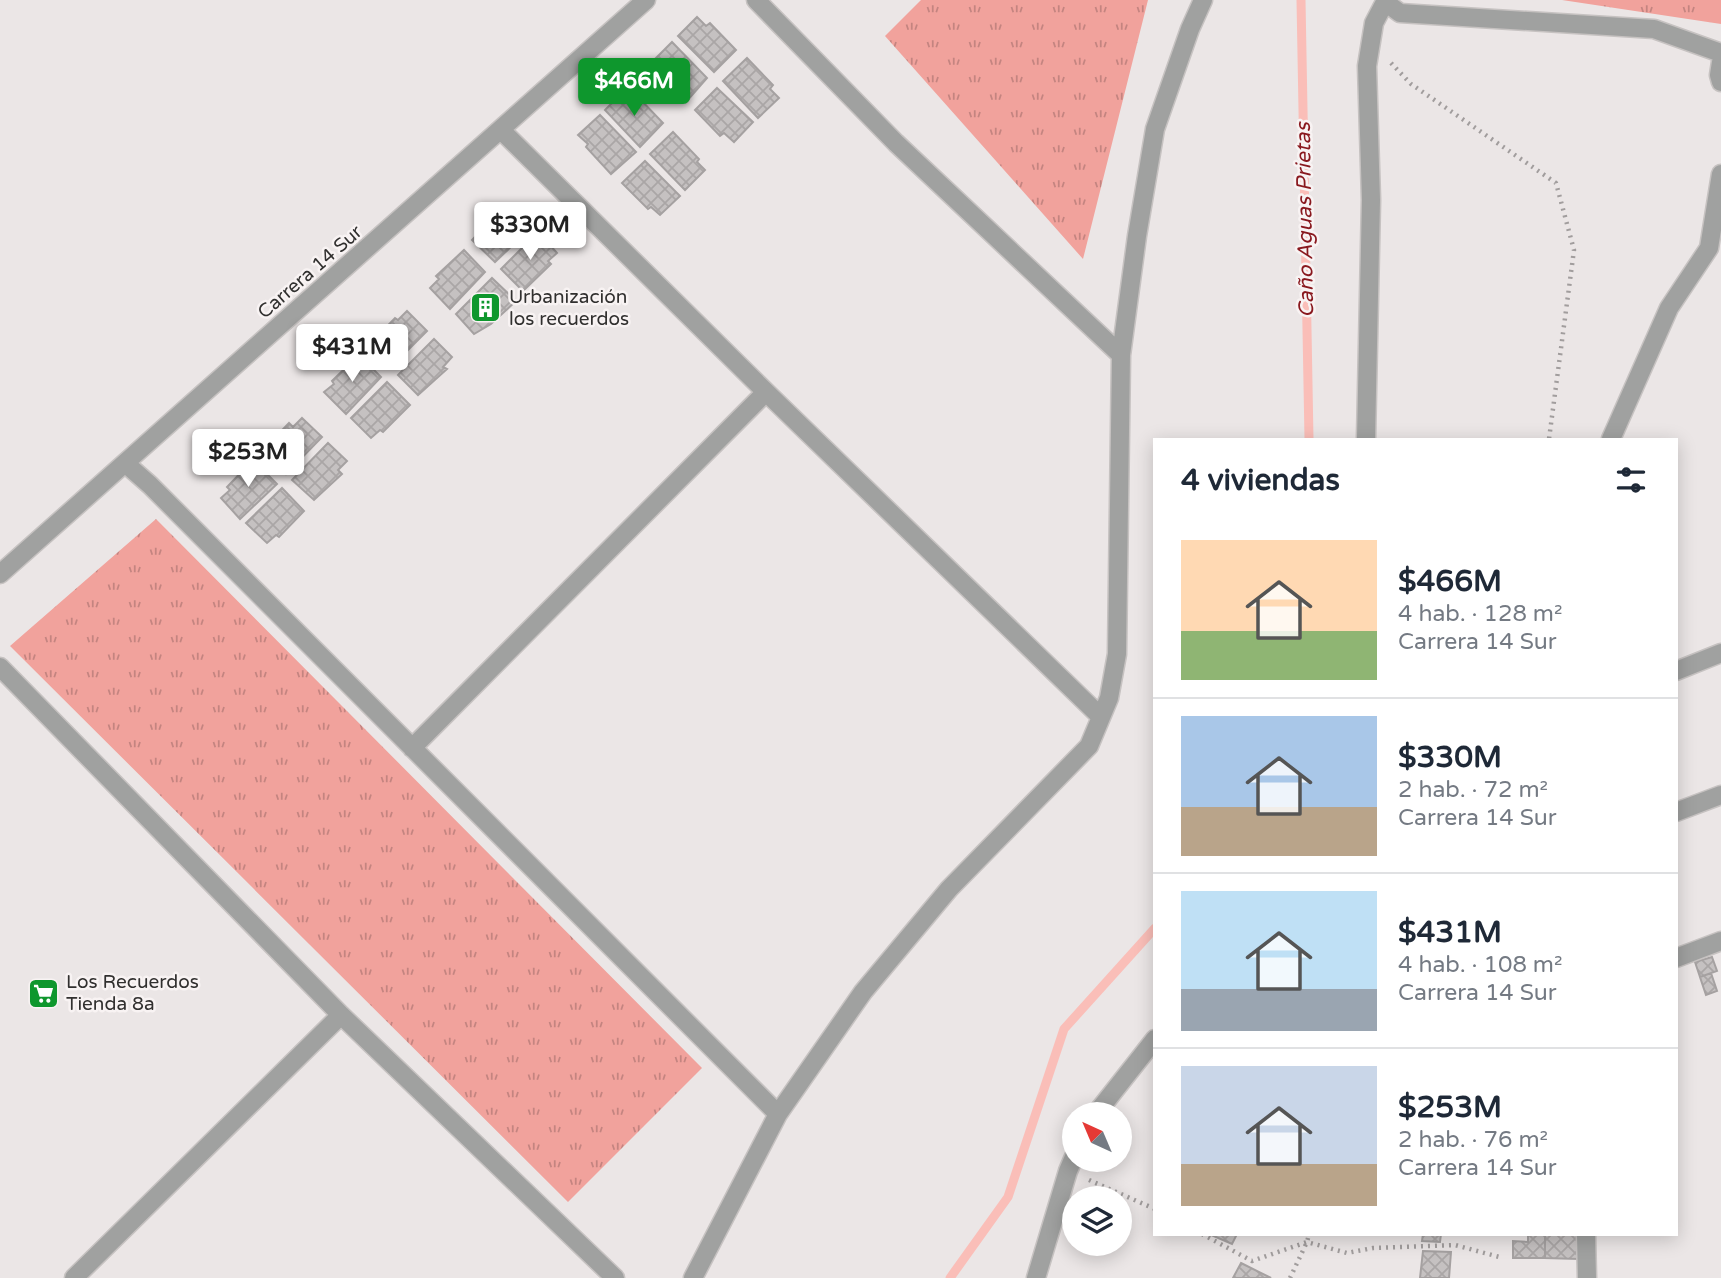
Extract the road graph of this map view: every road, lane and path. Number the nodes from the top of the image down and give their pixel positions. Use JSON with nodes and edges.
{"nodes":[{"id":1,"x":646,"y":0,"type":"edge"},
{"id":2,"x":756,"y":0,"type":"edge"},
{"id":3,"x":1203,"y":0,"type":"edge"},
{"id":4,"x":1385,"y":1,"type":"edge"},
{"id":5,"x":1372,"y":43,"type":"junction"},
{"id":6,"x":1721,"y":53,"type":"edge"},
{"id":7,"x":1721,"y":62,"type":"edge"},
{"id":8,"x":1721,"y":82,"type":"edge"},
{"id":9,"x":501,"y":130,"type":"junction"},
{"id":10,"x":1721,"y":174,"type":"edge"},
{"id":11,"x":1121,"y":355,"type":"junction"},
{"id":12,"x":766,"y":392,"type":"junction"},
{"id":13,"x":1366,"y":438,"type":"edge"},
{"id":14,"x":1549,"y":438,"type":"edge"},
{"id":15,"x":1611,"y":438,"type":"edge"},
{"id":16,"x":125,"y":463,"type":"junction"},
{"id":17,"x":0,"y":574,"type":"edge"},
{"id":18,"x":1721,"y":653,"type":"edge"},
{"id":19,"x":0,"y":667,"type":"edge"},
{"id":20,"x":1678,"y":670,"type":"edge"},
{"id":21,"x":1101,"y":717,"type":"junction"},
{"id":22,"x":412,"y":748,"type":"junction"},
{"id":23,"x":1721,"y":794,"type":"edge"},
{"id":24,"x":1678,"y":811,"type":"edge"},
{"id":25,"x":1721,"y":942,"type":"edge"},
{"id":26,"x":1678,"y":957,"type":"edge"},
{"id":27,"x":341,"y":1015,"type":"junction"},
{"id":28,"x":1153,"y":1042,"type":"edge"},
{"id":29,"x":1105,"y":1102,"type":"edge"},
{"id":30,"x":778,"y":1114,"type":"junction"},
{"id":31,"x":1069,"y":1172,"type":"edge"},
{"id":32,"x":1086,"y":1172,"type":"edge"},
{"id":33,"x":1153,"y":1208,"type":"edge"},
{"id":34,"x":1206,"y":1236,"type":"edge"},
{"id":35,"x":1308,"y":1236,"type":"edge"},
{"id":36,"x":1586,"y":1236,"type":"edge"},
{"id":37,"x":1307,"y":1242,"type":"junction"},
{"id":38,"x":1503,"y":1258,"type":"dead end"},
{"id":39,"x":74,"y":1278,"type":"edge"},
{"id":40,"x":615,"y":1278,"type":"edge"},
{"id":41,"x":693,"y":1278,"type":"edge"},
{"id":42,"x":1036,"y":1278,"type":"edge"},
{"id":43,"x":1290,"y":1278,"type":"edge"},
{"id":44,"x":1587,"y":1278,"type":"edge"}],
"edges":[{"from":1,"to":9,"type":"street","name":"Carrera 14 Sur"},
{"from":2,"to":11,"type":"street"},
{"from":3,"to":11,"type":"street"},
{"from":4,"to":5,"type":"street"},
{"from":4,"to":6,"type":"street"},
{"from":5,"to":13,"type":"street"},
{"from":5,"to":14,"type":"path"},
{"from":7,"to":8,"type":"street"},
{"from":9,"to":12,"type":"street"},
{"from":9,"to":16,"type":"street","name":"Carrera 14 Sur"},
{"from":10,"to":15,"type":"street"},
{"from":11,"to":21,"type":"street"},
{"from":12,"to":21,"type":"street"},
{"from":12,"to":22,"type":"street"},
{"from":16,"to":17,"type":"street","name":"Carrera 14 Sur"},
{"from":16,"to":22,"type":"street"},
{"from":18,"to":20,"type":"street"},
{"from":19,"to":27,"type":"street"},
{"from":21,"to":30,"type":"street"},
{"from":22,"to":30,"type":"street"},
{"from":23,"to":24,"type":"street"},
{"from":25,"to":26,"type":"street"},
{"from":27,"to":39,"type":"street"},
{"from":27,"to":40,"type":"street"},
{"from":28,"to":29,"type":"street"},
{"from":30,"to":41,"type":"street"},
{"from":31,"to":42,"type":"street"},
{"from":32,"to":33,"type":"path"},
{"from":34,"to":37,"type":"path"},
{"from":35,"to":37,"type":"path"},
{"from":36,"to":44,"type":"street"},
{"from":37,"to":38,"type":"path"},
{"from":37,"to":43,"type":"path"}]}
